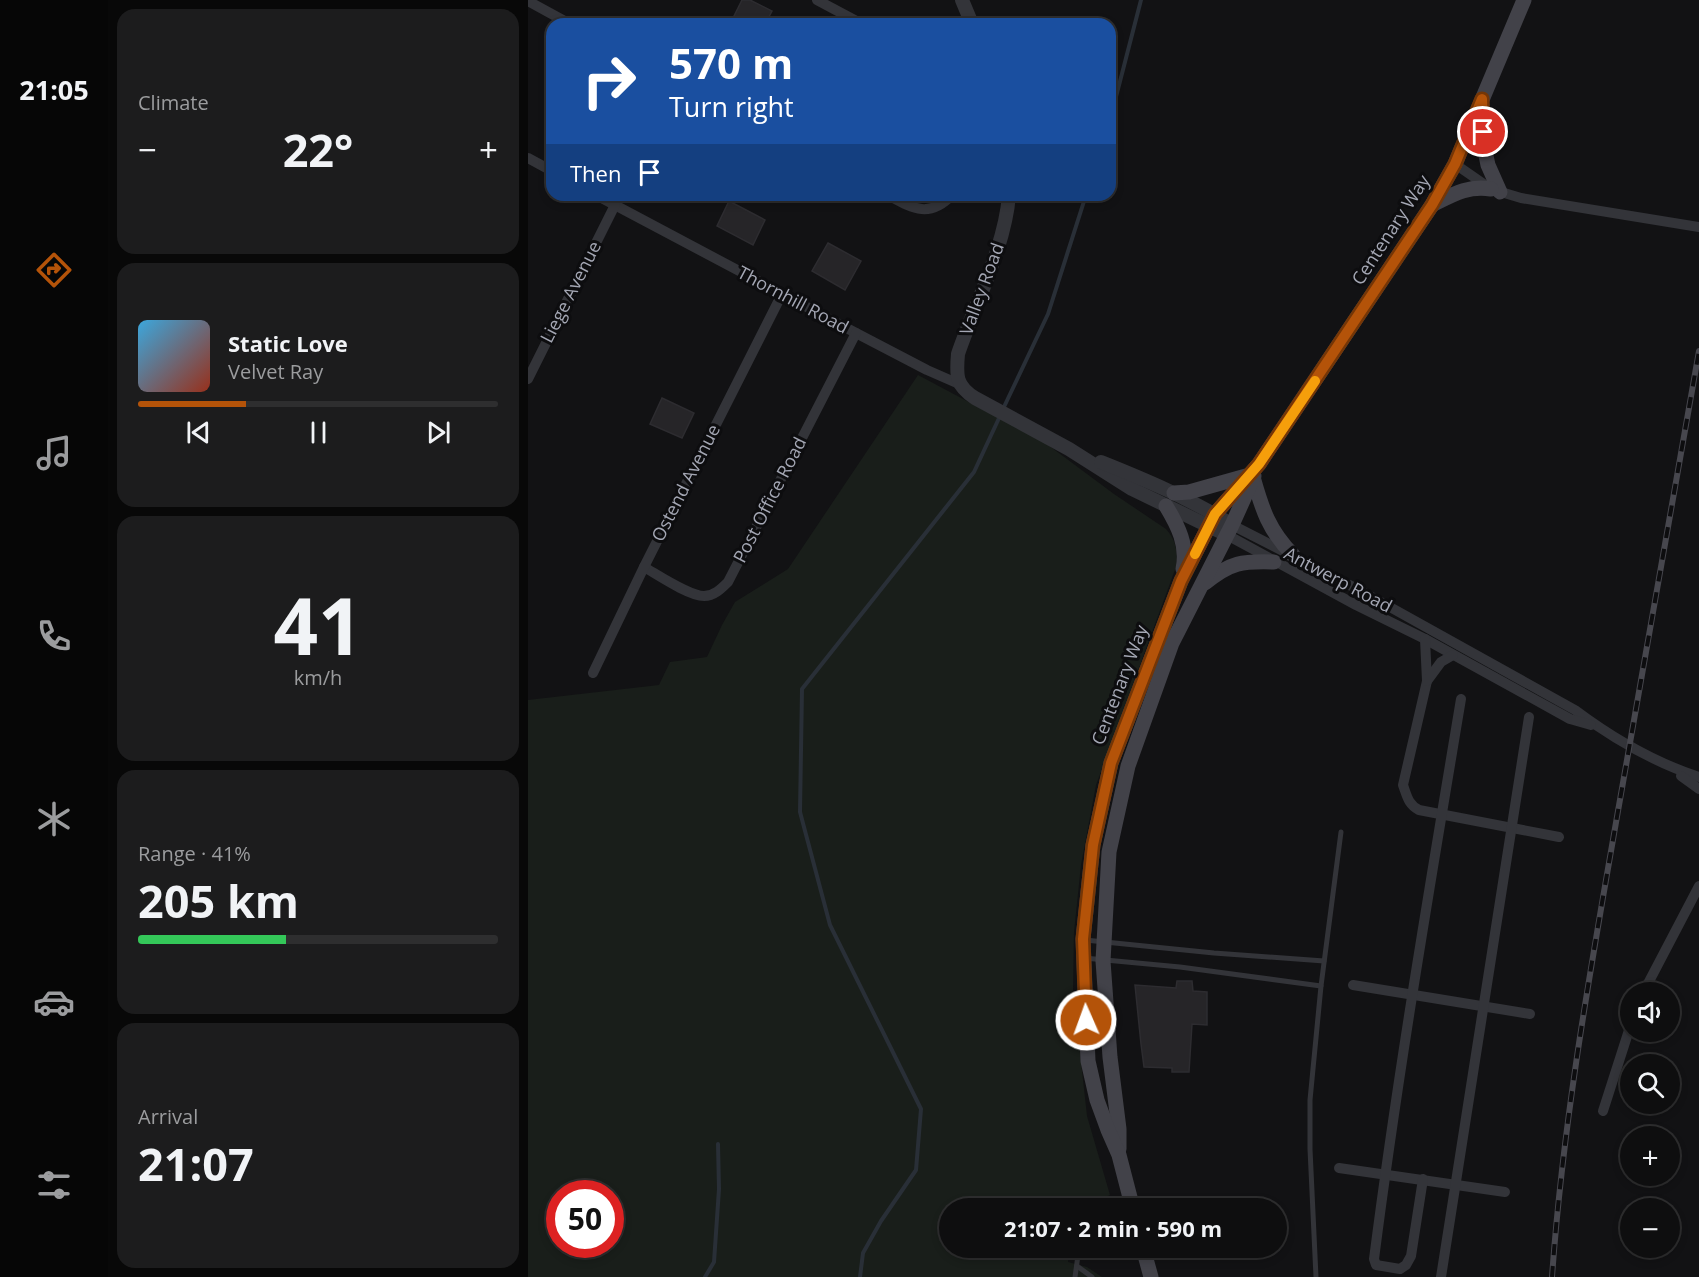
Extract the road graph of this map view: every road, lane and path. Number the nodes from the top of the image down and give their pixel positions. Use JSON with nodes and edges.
{"nodes":[{"id":1,"x":817,"y":0,"type":"edge"},
{"id":2,"x":962,"y":0,"type":"edge"},
{"id":3,"x":1524,"y":0,"type":"edge"},
{"id":4,"x":528,"y":1,"type":"edge"},
{"id":5,"x":559,"y":18,"type":"edge"},
{"id":6,"x":851,"y":18,"type":"edge"},
{"id":7,"x":970,"y":18,"type":"edge"},
{"id":8,"x":1482,"y":99,"type":"junction"},
{"id":9,"x":528,"y":158,"type":"edge"},
{"id":10,"x":1455,"y":164,"type":"junction"},
{"id":11,"x":546,"y":168,"type":"edge"},
{"id":12,"x":1496,"y":190,"type":"junction"},
{"id":13,"x":607,"y":201,"type":"edge"},
{"id":14,"x":898,"y":201,"type":"edge"},
{"id":15,"x":944,"y":201,"type":"edge"},
{"id":16,"x":1009,"y":201,"type":"edge"},
{"id":17,"x":615,"y":205,"type":"junction"},
{"id":18,"x":1432,"y":205,"type":"junction"},
{"id":19,"x":1699,"y":227,"type":"edge"},
{"id":20,"x":782,"y":294,"type":"junction"},
{"id":21,"x":856,"y":333,"type":"junction"},
{"id":22,"x":528,"y":379,"type":"edge"},
{"id":23,"x":959,"y":384,"type":"junction"},
{"id":24,"x":1021,"y":423,"type":"joint"},
{"id":25,"x":1253,"y":472,"type":"junction"},
{"id":26,"x":1170,"y":499,"type":"junction"},
{"id":27,"x":1211,"y":520,"type":"junction"},
{"id":28,"x":1229,"y":530,"type":"junction"},
{"id":29,"x":1293,"y":555,"type":"junction"},
{"id":30,"x":1274,"y":562,"type":"junction"},
{"id":31,"x":644,"y":567,"type":"junction"},
{"id":32,"x":1181,"y":581,"type":"junction"},
{"id":33,"x":1201,"y":586,"type":"junction"},
{"id":34,"x":1425,"y":639,"type":"junction"},
{"id":35,"x":1453,"y":655,"type":"junction"},
{"id":36,"x":593,"y":673,"type":"dead end"},
{"id":37,"x":1427,"y":681,"type":"junction"},
{"id":38,"x":1461,"y":699,"type":"dead end"},
{"id":39,"x":1529,"y":717,"type":"dead end"},
{"id":40,"x":1598,"y":727,"type":"junction"},
{"id":41,"x":1661,"y":762,"type":"junction"},
{"id":42,"x":1699,"y":777,"type":"edge"},
{"id":43,"x":1699,"y":789,"type":"edge"},
{"id":44,"x":1442,"y":814,"type":"junction"},
{"id":45,"x":1512,"y":827,"type":"junction"},
{"id":46,"x":1341,"y":832,"type":"dead end"},
{"id":47,"x":1559,"y":837,"type":"dead end"},
{"id":48,"x":1698,"y":886,"type":"edge"},
{"id":49,"x":1083,"y":939,"type":"junction"},
{"id":50,"x":1103,"y":941,"type":"junction"},
{"id":51,"x":1083,"y":958,"type":"junction"},
{"id":52,"x":1103,"y":960,"type":"junction"},
{"id":53,"x":1324,"y":961,"type":"junction"},
{"id":54,"x":1649,"y":982,"type":"edge"},
{"id":55,"x":1353,"y":985,"type":"dead end"},
{"id":56,"x":1321,"y":986,"type":"junction"},
{"id":57,"x":1412,"y":994,"type":"junction"},
{"id":58,"x":1484,"y":1006,"type":"junction"},
{"id":59,"x":1530,"y":1014,"type":"dead end"},
{"id":60,"x":1625,"y":1042,"type":"edge"},
{"id":61,"x":1603,"y":1111,"type":"dead end"},
{"id":62,"x":1119,"y":1155,"type":"junction"},
{"id":63,"x":1339,"y":1168,"type":"dead end"},
{"id":64,"x":1385,"y":1174,"type":"junction"},
{"id":65,"x":1423,"y":1179,"type":"junction"},
{"id":66,"x":1456,"y":1183,"type":"junction"},
{"id":67,"x":1505,"y":1191,"type":"dead end"},
{"id":68,"x":1130,"y":1198,"type":"edge"},
{"id":69,"x":1078,"y":1258,"type":"edge"},
{"id":70,"x":1146,"y":1258,"type":"edge"},
{"id":71,"x":1077,"y":1266,"type":"junction"},
{"id":72,"x":1075,"y":1277,"type":"edge"},
{"id":73,"x":1092,"y":1277,"type":"edge"},
{"id":74,"x":1151,"y":1277,"type":"edge"},
{"id":75,"x":1316,"y":1277,"type":"edge"},
{"id":76,"x":1441,"y":1277,"type":"edge"}],
"edges":[{"from":1,"to":6,"type":"street"},
{"from":2,"to":7,"type":"street"},
{"from":3,"to":8,"type":"main road","name":"Centenary Way"},
{"from":4,"to":5,"type":"street"},
{"from":8,"to":10,"type":"main road","name":"Centenary Way"},
{"from":8,"to":12,"type":"main road"},
{"from":9,"to":11,"type":"street"},
{"from":10,"to":12,"type":"street"},
{"from":10,"to":18,"type":"main road","name":"Centenary Way"},
{"from":12,"to":18,"type":"main road"},
{"from":12,"to":19,"type":"street"},
{"from":13,"to":17,"type":"street","name":"Thornhill Road"},
{"from":14,"to":15,"type":"street"},
{"from":16,"to":23,"type":"street","name":"Valley Road"},
{"from":17,"to":20,"type":"street","name":"Thornhill Road"},
{"from":17,"to":22,"type":"street","name":"Liege Avenue"},
{"from":18,"to":25,"type":"main road","name":"Centenary Way"},
{"from":20,"to":21,"type":"street","name":"Thornhill Road"},
{"from":20,"to":31,"type":"street","name":"Ostend Avenue"},
{"from":21,"to":23,"type":"street","name":"Thornhill Road"},
{"from":21,"to":31,"type":"street","name":"Post Office Road"},
{"from":23,"to":24,"type":"street","name":"Thornhill Road"},
{"from":24,"to":26,"type":"street","name":"Antwerp Road"},
{"from":25,"to":26,"type":"main road"},
{"from":25,"to":27,"type":"main road","name":"Centenary Way"},
{"from":25,"to":28,"type":"main road","name":"Centenary Way"},
{"from":25,"to":29,"type":"main road"},
{"from":26,"to":27,"type":"street","name":"Antwerp Road"},
{"from":26,"to":32,"type":"main road"},
{"from":27,"to":28,"type":"street","name":"Antwerp Road"},
{"from":27,"to":32,"type":"main road","name":"Centenary Way"},
{"from":28,"to":29,"type":"street","name":"Antwerp Road"},
{"from":28,"to":30,"type":"street","name":"Antwerp Road"},
{"from":28,"to":33,"type":"main road","name":"Centenary Way"},
{"from":29,"to":40,"type":"street","name":"Antwerp Road"},
{"from":30,"to":33,"type":"main road"},
{"from":30,"to":34,"type":"street","name":"Antwerp Road"},
{"from":31,"to":36,"type":"street","name":"Ostend Avenue"},
{"from":32,"to":49,"type":"main road","name":"Centenary Way"},
{"from":33,"to":50,"type":"main road","name":"Centenary Way"},
{"from":34,"to":35,"type":"street","name":"Antwerp Road"},
{"from":34,"to":37,"type":"street"},
{"from":35,"to":37,"type":"street"},
{"from":35,"to":40,"type":"street","name":"Antwerp Road"},
{"from":37,"to":44,"type":"street"},
{"from":38,"to":44,"type":"street"},
{"from":39,"to":45,"type":"street"},
{"from":40,"to":41,"type":"street","name":"Antwerp Road"},
{"from":41,"to":42,"type":"street","name":"Antwerp Road"},
{"from":41,"to":43,"type":"street","name":"Antwerp Road"},
{"from":44,"to":45,"type":"street"},
{"from":44,"to":57,"type":"street"},
{"from":45,"to":47,"type":"street"},
{"from":45,"to":58,"type":"street"},
{"from":46,"to":53,"type":"lane"},
{"from":48,"to":54,"type":"street"},
{"from":49,"to":50,"type":"lane"},
{"from":49,"to":51,"type":"main road","name":"Centenary Way"},
{"from":50,"to":52,"type":"main road","name":"Centenary Way"},
{"from":50,"to":53,"type":"lane"},
{"from":51,"to":52,"type":"lane"},
{"from":51,"to":62,"type":"main road","name":"Centenary Way"},
{"from":52,"to":56,"type":"lane"},
{"from":52,"to":62,"type":"main road","name":"Centenary Way"},
{"from":53,"to":56,"type":"lane"},
{"from":55,"to":57,"type":"street"},
{"from":56,"to":75,"type":"lane"},
{"from":57,"to":58,"type":"street"},
{"from":57,"to":64,"type":"street"},
{"from":58,"to":59,"type":"street"},
{"from":58,"to":66,"type":"street"},
{"from":60,"to":61,"type":"street"},
{"from":62,"to":68,"type":"main road","name":"Centenary Way"},
{"from":63,"to":64,"type":"street"},
{"from":64,"to":65,"type":"street"},
{"from":64,"to":65,"type":"street"},
{"from":65,"to":66,"type":"street"},
{"from":66,"to":67,"type":"street"},
{"from":66,"to":76,"type":"street"},
{"from":69,"to":71,"type":"lane"},
{"from":70,"to":74,"type":"main road"},
{"from":71,"to":72,"type":"lane"},
{"from":71,"to":73,"type":"lane"}]}
